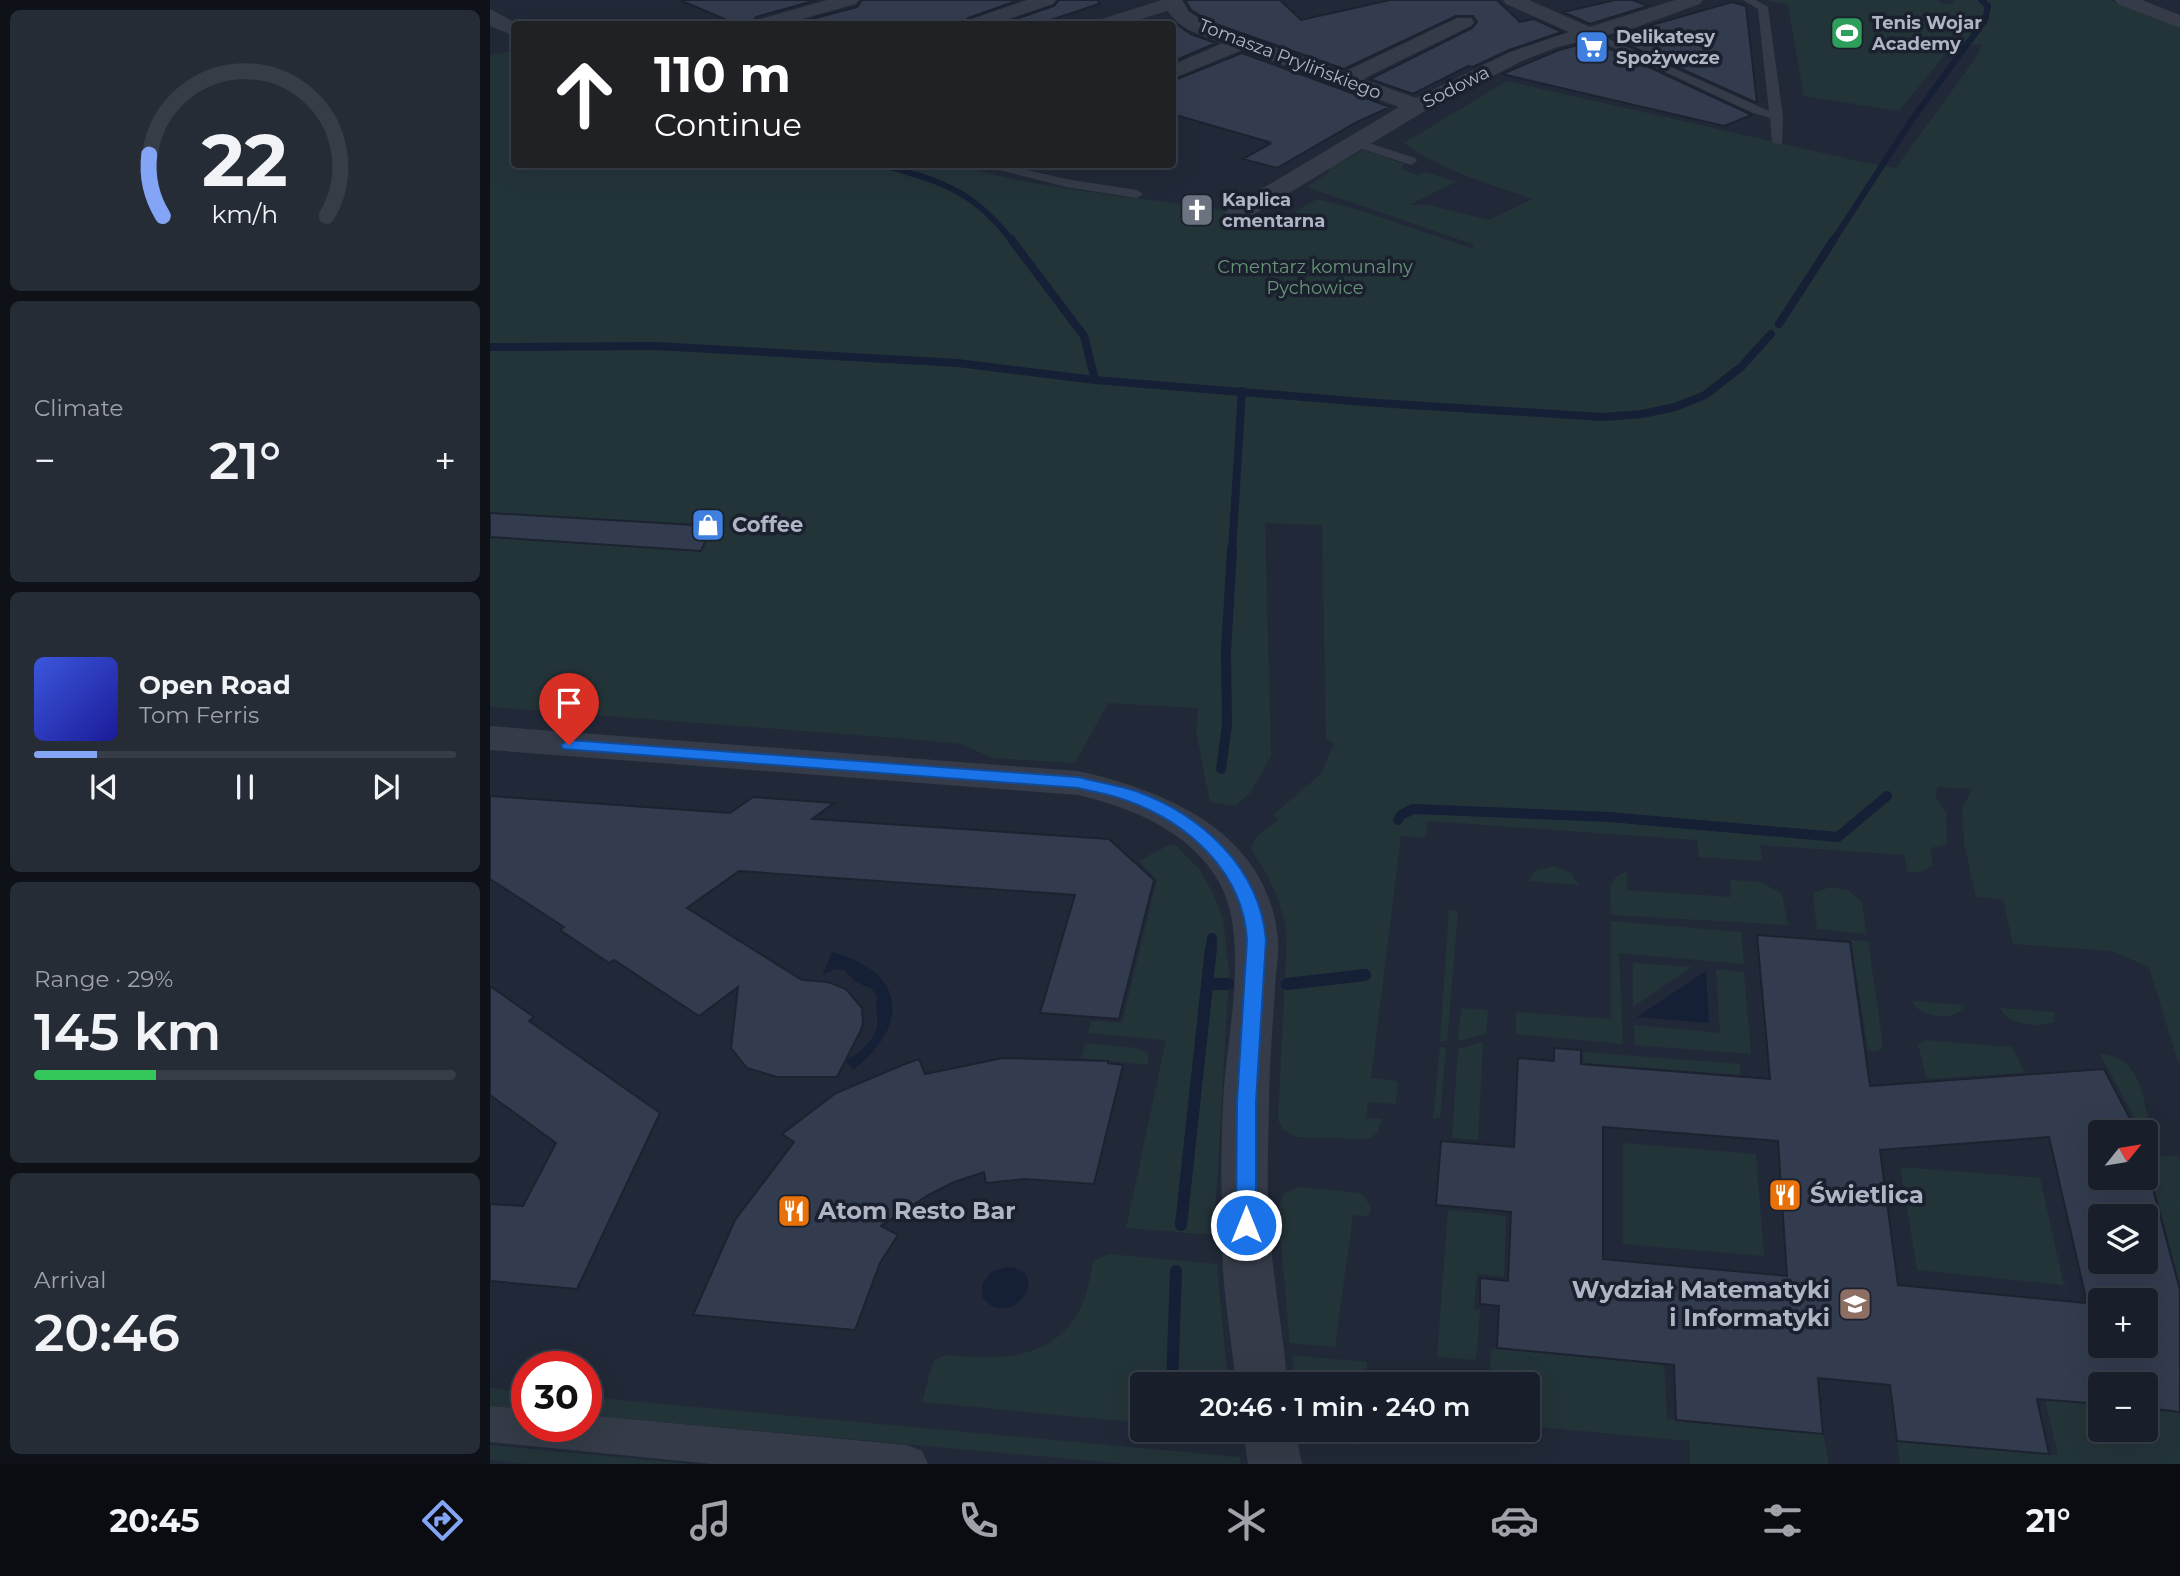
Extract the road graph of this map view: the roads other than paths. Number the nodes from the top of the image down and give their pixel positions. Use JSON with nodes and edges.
{"nodes":[{"id":1,"x":849,"y":0,"type":"edge"},
{"id":2,"x":1046,"y":0,"type":"edge"},
{"id":3,"x":1513,"y":0,"type":"edge"},
{"id":4,"x":1693,"y":0,"type":"edge"},
{"id":5,"x":1748,"y":0,"type":"edge"},
{"id":6,"x":2125,"y":0,"type":"edge"},
{"id":7,"x":1173,"y":1,"type":"edge"},
{"id":8,"x":755,"y":5,"type":"dead end"},
{"id":9,"x":490,"y":15,"type":"edge"},
{"id":10,"x":786,"y":18,"type":"junction"},
{"id":11,"x":775,"y":21,"type":"edge"},
{"id":12,"x":985,"y":21,"type":"edge"},
{"id":13,"x":1114,"y":21,"type":"edge"},
{"id":14,"x":1464,"y":22,"type":"dead end"},
{"id":15,"x":2180,"y":22,"type":"edge"},
{"id":16,"x":511,"y":29,"type":"edge"},
{"id":17,"x":1589,"y":34,"type":"junction"},
{"id":18,"x":1240,"y":43,"type":"junction"},
{"id":19,"x":1176,"y":71,"type":"edge"},
{"id":20,"x":1343,"y":81,"type":"junction"},
{"id":21,"x":1417,"y":106,"type":"junction"},
{"id":22,"x":1777,"y":117,"type":"junction"},
{"id":23,"x":1778,"y":142,"type":"dead end"},
{"id":24,"x":1357,"y":143,"type":"junction"},
{"id":25,"x":1411,"y":160,"type":"dead end"},
{"id":26,"x":1000,"y":168,"type":"edge"},
{"id":27,"x":1137,"y":194,"type":"dead end"},
{"id":28,"x":1237,"y":214,"type":"dead end"},
{"id":29,"x":490,"y":738,"type":"edge"},
{"id":30,"x":1261,"y":1372,"type":"edge"},
{"id":31,"x":490,"y":1424,"type":"edge"},
{"id":32,"x":1271,"y":1442,"type":"edge"},
{"id":33,"x":907,"y":1464,"type":"edge"},
{"id":34,"x":1275,"y":1464,"type":"edge"}],
"edges":[{"from":1,"to":10,"type":"street"},
{"from":2,"to":12,"type":"street"},
{"from":3,"to":17,"type":"street"},
{"from":4,"to":17,"type":"street","name":"Sodowa"},
{"from":5,"to":22,"type":"lane"},
{"from":6,"to":15,"type":"street"},
{"from":7,"to":13,"type":"street"},
{"from":7,"to":18,"type":"street","name":"Tomasza Prylińskiego"},
{"from":8,"to":10,"type":"street"},
{"from":9,"to":16,"type":"street"},
{"from":10,"to":11,"type":"street"},
{"from":14,"to":20,"type":"street"},
{"from":17,"to":21,"type":"street","name":"Sodowa"},
{"from":17,"to":22,"type":"lane"},
{"from":18,"to":19,"type":"street"},
{"from":18,"to":20,"type":"street","name":"Tomasza Prylińskiego"},
{"from":20,"to":21,"type":"street","name":"Tomasza Prylińskiego"},
{"from":21,"to":24,"type":"street","name":"Sodowa"},
{"from":22,"to":23,"type":"lane"},
{"from":24,"to":25,"type":"lane"},
{"from":24,"to":28,"type":"street","name":"Sodowa"},
{"from":26,"to":27,"type":"lane"},
{"from":29,"to":30,"type":"street"},
{"from":31,"to":33,"type":"street"},
{"from":32,"to":34,"type":"street"}]}
